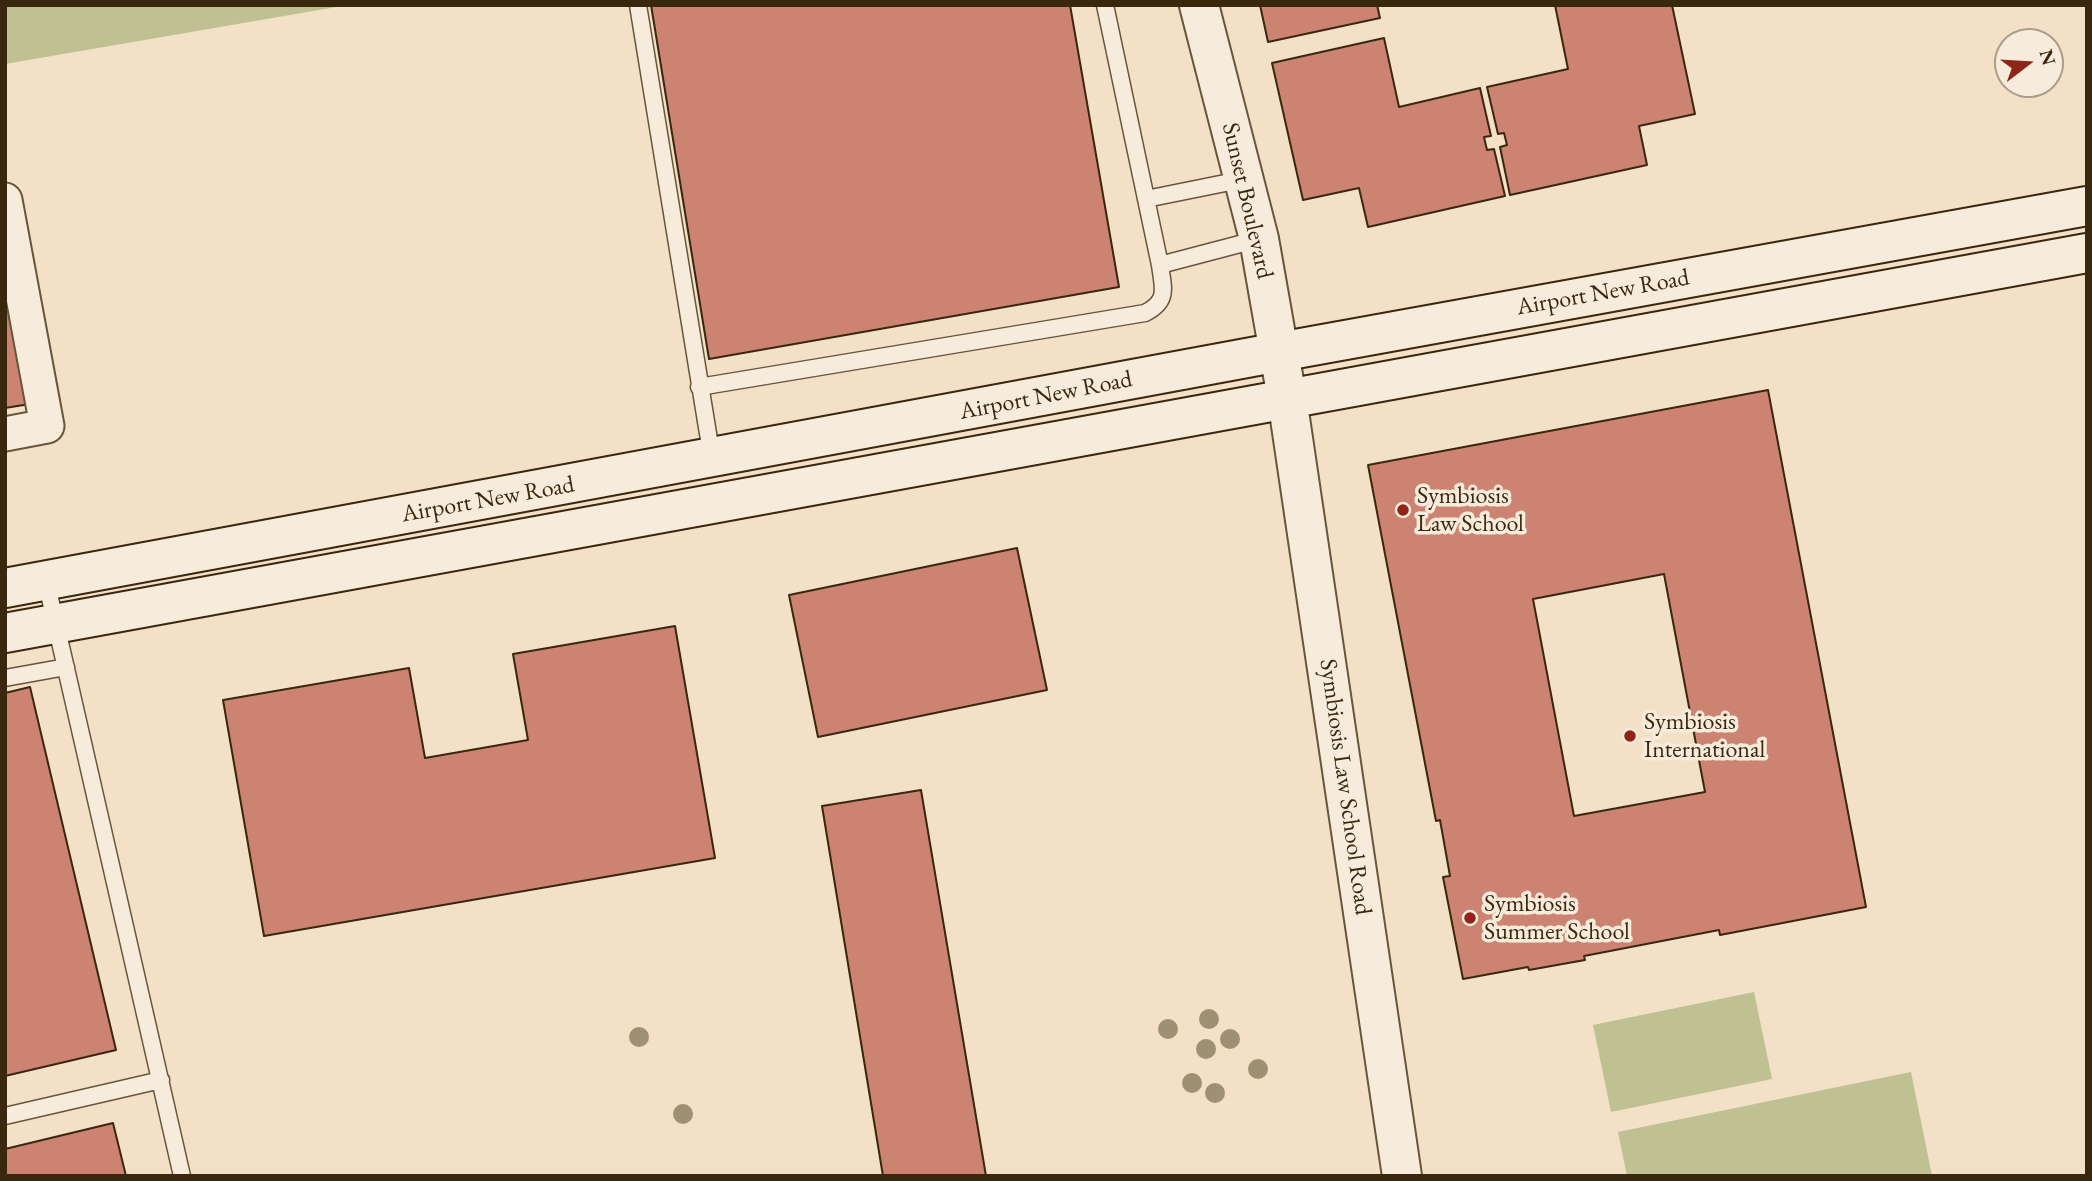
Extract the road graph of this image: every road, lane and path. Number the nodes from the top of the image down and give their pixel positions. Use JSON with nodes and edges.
{"nodes":[{"id":1,"x":638,"y":5,"type":"edge"},
{"id":2,"x":1104,"y":5,"type":"edge"},
{"id":3,"x":1199,"y":5,"type":"edge"},
{"id":4,"x":1245,"y":179,"type":"junction"},
{"id":5,"x":1146,"y":199,"type":"junction"},
{"id":6,"x":5,"y":200,"type":"edge"},
{"id":7,"x":2087,"y":206,"type":"edge"},
{"id":8,"x":1259,"y":239,"type":"junction"},
{"id":9,"x":2087,"y":253,"type":"edge"},
{"id":10,"x":1160,"y":265,"type":"junction"},
{"id":11,"x":1279,"y":352,"type":"junction"},
{"id":12,"x":699,"y":387,"type":"junction"},
{"id":13,"x":1287,"y":398,"type":"junction"},
{"id":14,"x":5,"y":434,"type":"edge"},
{"id":15,"x":712,"y":458,"type":"junction"},
{"id":16,"x":46,"y":581,"type":"junction"},
{"id":17,"x":5,"y":588,"type":"edge"},
{"id":18,"x":56,"y":624,"type":"junction"},
{"id":19,"x":5,"y":633,"type":"edge"},
{"id":20,"x":66,"y":667,"type":"junction"},
{"id":21,"x":5,"y":678,"type":"edge"},
{"id":22,"x":161,"y":1080,"type":"junction"},
{"id":23,"x":5,"y":1116,"type":"edge"},
{"id":24,"x":182,"y":1176,"type":"edge"},
{"id":25,"x":1402,"y":1176,"type":"edge"}],
"edges":[{"from":1,"to":12,"type":"lane"},
{"from":2,"to":5,"type":"lane"},
{"from":3,"to":4,"type":"main road","name":"Sunset Boulevard"},
{"from":4,"to":5,"type":"lane"},
{"from":4,"to":8,"type":"main road","name":"Sunset Boulevard"},
{"from":5,"to":10,"type":"lane"},
{"from":6,"to":14,"type":"street"},
{"from":7,"to":11,"type":"main road","name":"Airport New Road"},
{"from":8,"to":10,"type":"lane"},
{"from":8,"to":11,"type":"main road","name":"Sunset Boulevard"},
{"from":9,"to":13,"type":"main road","name":"Airport New Road"},
{"from":10,"to":12,"type":"lane"},
{"from":11,"to":13,"type":"main road","name":"Sunset Boulevard"},
{"from":11,"to":15,"type":"main road","name":"Airport New Road"},
{"from":12,"to":15,"type":"lane"},
{"from":13,"to":18,"type":"main road","name":"Airport New Road"},
{"from":13,"to":25,"type":"main road","name":"Symbiosis Law School Road"},
{"from":15,"to":16,"type":"main road","name":"Airport New Road"},
{"from":16,"to":17,"type":"main road","name":"Airport New Road"},
{"from":16,"to":18,"type":"lane"},
{"from":18,"to":19,"type":"main road","name":"Airport New Road"},
{"from":18,"to":20,"type":"lane"},
{"from":20,"to":21,"type":"lane"},
{"from":20,"to":22,"type":"lane"},
{"from":22,"to":23,"type":"lane"},
{"from":22,"to":24,"type":"lane"}]}
